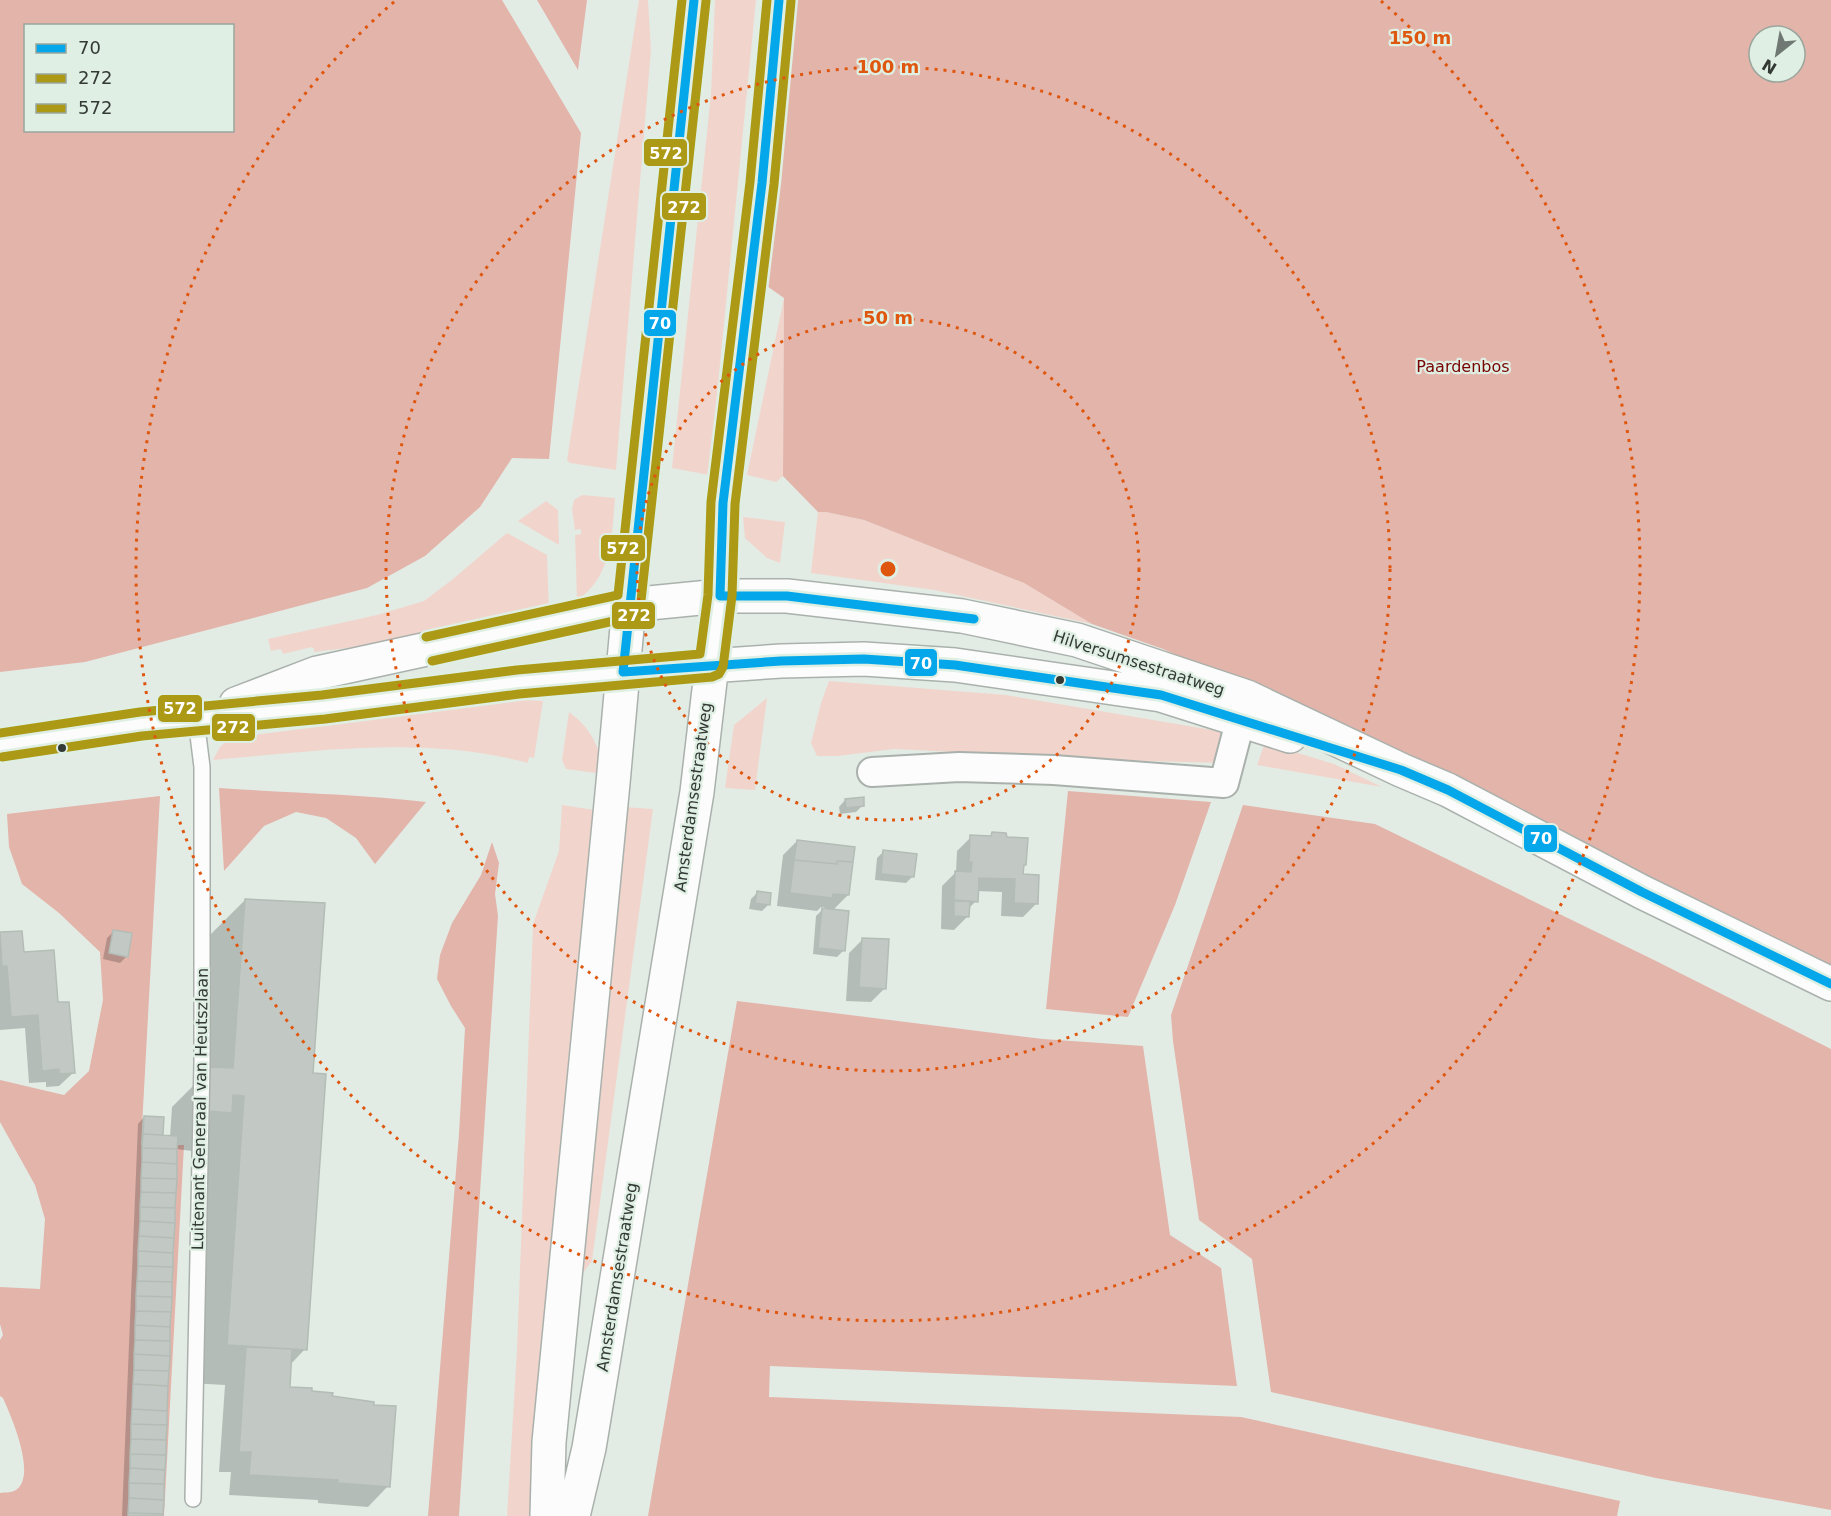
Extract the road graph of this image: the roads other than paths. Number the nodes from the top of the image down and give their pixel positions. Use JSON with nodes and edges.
{"nodes":[{"id":1,"x":694,"y":0,"type":"edge"},
{"id":2,"x":779,"y":0,"type":"edge"},
{"id":3,"x":720,"y":596,"type":"junction"},
{"id":4,"x":629,"y":604,"type":"junction"},
{"id":5,"x":711,"y":665,"type":"junction"},
{"id":6,"x":623,"y":672,"type":"junction"},
{"id":7,"x":1243,"y":709,"type":"junction"},
{"id":8,"x":196,"y":719,"type":"junction"},
{"id":9,"x":0,"y":745,"type":"edge"},
{"id":10,"x":873,"y":772,"type":"dead end"},
{"id":11,"x":1831,"y":984,"type":"edge"},
{"id":12,"x":193,"y":1499,"type":"dead end"},
{"id":13,"x":548,"y":1516,"type":"edge"},
{"id":14,"x":573,"y":1516,"type":"edge"}],
"edges":[{"from":1,"to":4,"type":"main road"},
{"from":2,"to":3,"type":"main road","name":"Amsterdamsestraatweg"},
{"from":3,"to":4,"type":"main road"},
{"from":3,"to":5,"type":"main road","name":"Amsterdamsestraatweg"},
{"from":3,"to":7,"type":"main road","name":"Hilversumsestraatweg"},
{"from":4,"to":6,"type":"main road"},
{"from":4,"to":8,"type":"main road"},
{"from":5,"to":6,"type":"main road","name":"Hilversumsestraatweg"},
{"from":5,"to":7,"type":"main road","name":"Hilversumsestraatweg"},
{"from":5,"to":14,"type":"main road","name":"Amsterdamsestraatweg"},
{"from":6,"to":8,"type":"main road"},
{"from":6,"to":13,"type":"main road"},
{"from":7,"to":10,"type":"street"},
{"from":7,"to":11,"type":"main road","name":"Hilversumsestraatweg"},
{"from":8,"to":9,"type":"main road"},
{"from":8,"to":12,"type":"lane","name":"Luitenant Generaal van Heutszlaan"}]}
